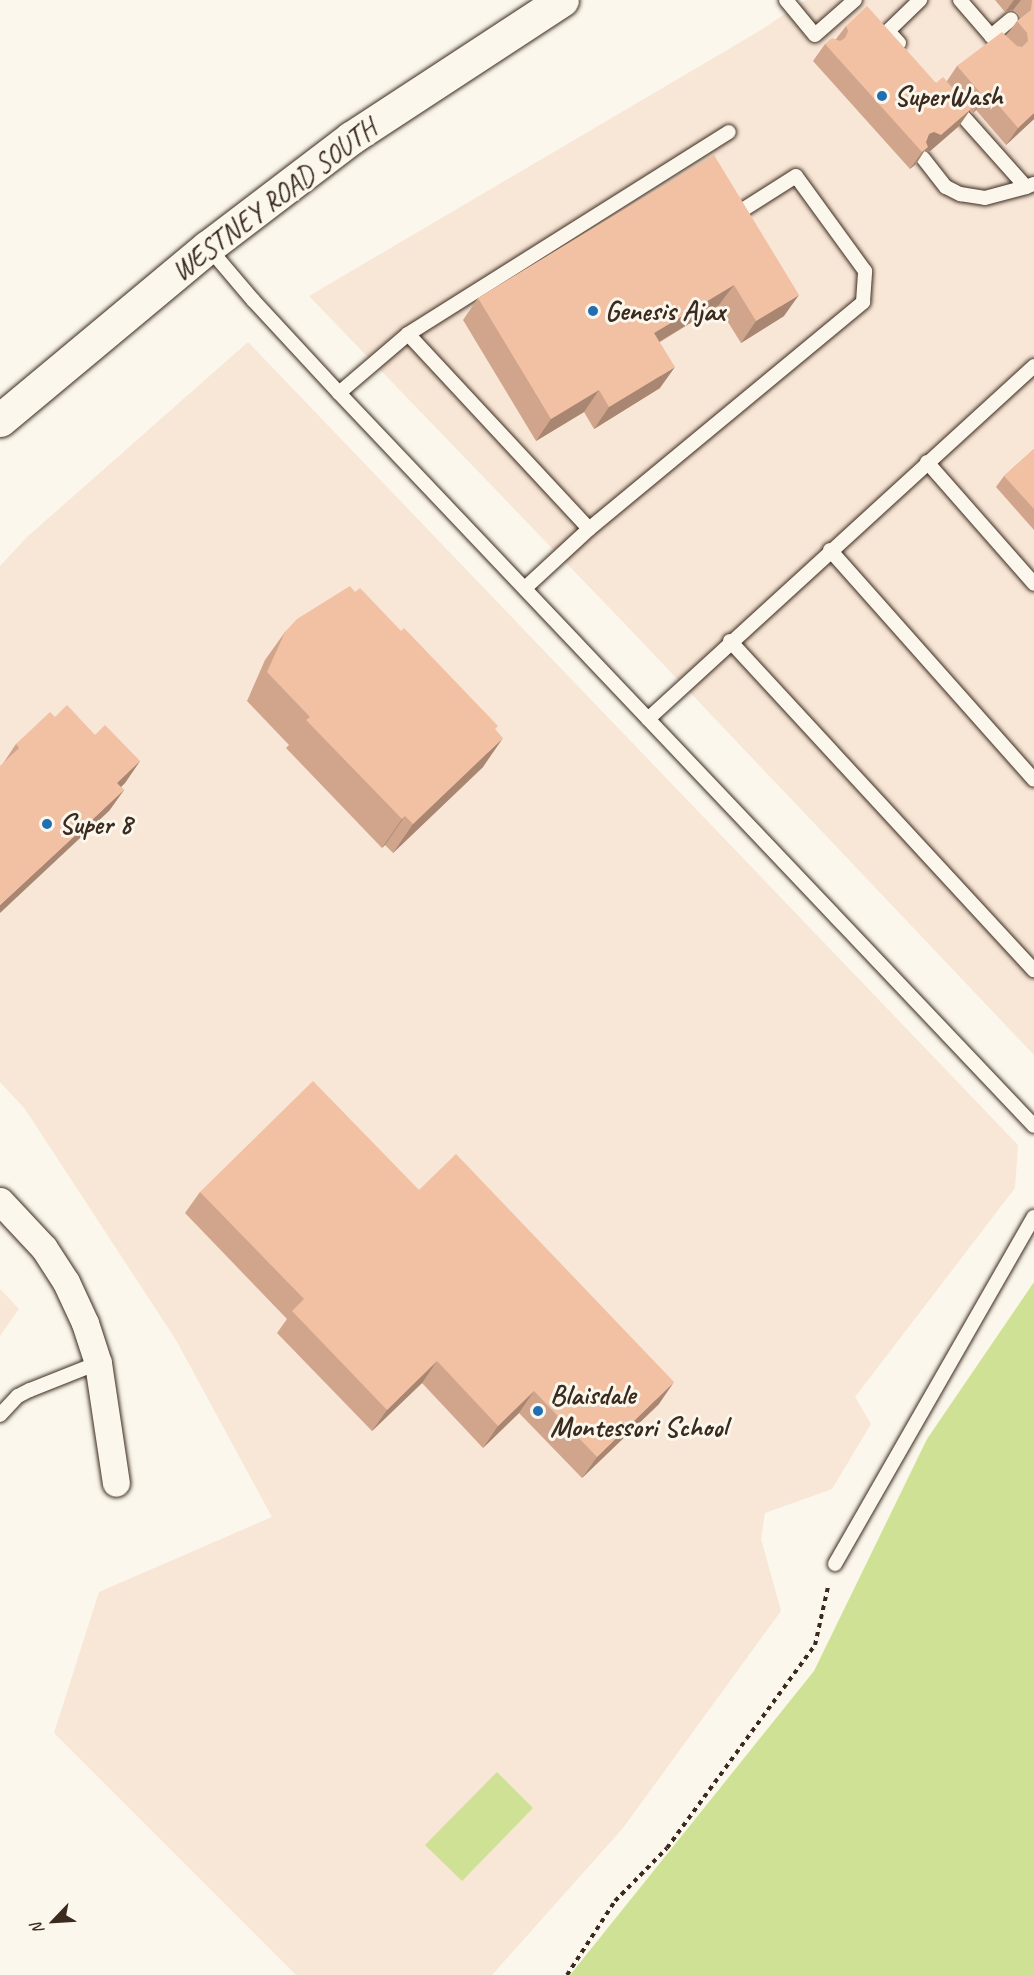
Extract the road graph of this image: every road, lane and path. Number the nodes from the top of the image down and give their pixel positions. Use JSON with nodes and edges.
{"nodes":[{"id":1,"x":561,"y":0,"type":"edge"},
{"id":2,"x":786,"y":0,"type":"edge"},
{"id":3,"x":855,"y":0,"type":"edge"},
{"id":4,"x":920,"y":0,"type":"edge"},
{"id":5,"x":960,"y":0,"type":"edge"},
{"id":6,"x":1011,"y":19,"type":"dead end"},
{"id":7,"x":815,"y":35,"type":"junction"},
{"id":8,"x":991,"y":36,"type":"junction"},
{"id":9,"x":827,"y":49,"type":"edge"},
{"id":10,"x":1008,"y":56,"type":"edge"},
{"id":11,"x":912,"y":58,"type":"edge"},
{"id":12,"x":943,"y":93,"type":"edge"},
{"id":13,"x":729,"y":132,"type":"dead end"},
{"id":14,"x":923,"y":158,"type":"edge"},
{"id":15,"x":1030,"y":186,"type":"edge"},
{"id":16,"x":744,"y":209,"type":"edge"},
{"id":17,"x":208,"y":247,"type":"junction"},
{"id":18,"x":408,"y":334,"type":"junction"},
{"id":19,"x":1034,"y":366,"type":"edge"},
{"id":20,"x":339,"y":393,"type":"junction"},
{"id":21,"x":0,"y":420,"type":"edge"},
{"id":22,"x":927,"y":462,"type":"junction"},
{"id":23,"x":589,"y":529,"type":"junction"},
{"id":24,"x":830,"y":550,"type":"junction"},
{"id":25,"x":1034,"y":584,"type":"edge"},
{"id":26,"x":525,"y":588,"type":"junction"},
{"id":27,"x":730,"y":641,"type":"junction"},
{"id":28,"x":648,"y":719,"type":"junction"},
{"id":29,"x":1034,"y":780,"type":"edge"},
{"id":30,"x":1034,"y":970,"type":"edge"},
{"id":31,"x":1034,"y":1126,"type":"edge"},
{"id":32,"x":0,"y":1201,"type":"edge"},
{"id":33,"x":1034,"y":1217,"type":"edge"},
{"id":34,"x":98,"y":1362,"type":"junction"},
{"id":35,"x":0,"y":1415,"type":"edge"},
{"id":36,"x":116,"y":1483,"type":"dead end"},
{"id":37,"x":835,"y":1564,"type":"joint"},
{"id":38,"x":567,"y":1975,"type":"edge"}],
"edges":[{"from":1,"to":17,"type":"main road","name":"WESTNEY ROAD SOUTH"},
{"from":2,"to":7,"type":"lane"},
{"from":3,"to":7,"type":"lane"},
{"from":4,"to":11,"type":"lane"},
{"from":5,"to":8,"type":"lane"},
{"from":6,"to":8,"type":"lane"},
{"from":7,"to":9,"type":"lane"},
{"from":8,"to":10,"type":"lane"},
{"from":12,"to":15,"type":"lane"},
{"from":13,"to":18,"type":"lane"},
{"from":14,"to":15,"type":"lane"},
{"from":16,"to":23,"type":"lane"},
{"from":17,"to":20,"type":"lane"},
{"from":17,"to":21,"type":"main road","name":"WESTNEY ROAD SOUTH"},
{"from":18,"to":20,"type":"lane"},
{"from":18,"to":23,"type":"lane"},
{"from":19,"to":22,"type":"lane"},
{"from":20,"to":26,"type":"lane"},
{"from":22,"to":24,"type":"lane"},
{"from":22,"to":25,"type":"lane"},
{"from":23,"to":26,"type":"lane"},
{"from":24,"to":27,"type":"lane"},
{"from":24,"to":29,"type":"lane"},
{"from":26,"to":28,"type":"lane"},
{"from":27,"to":28,"type":"lane"},
{"from":27,"to":30,"type":"lane"},
{"from":28,"to":31,"type":"lane"},
{"from":32,"to":34,"type":"street"},
{"from":33,"to":37,"type":"lane"},
{"from":34,"to":35,"type":"lane"},
{"from":34,"to":36,"type":"street"},
{"from":37,"to":38,"type":"path"}]}
